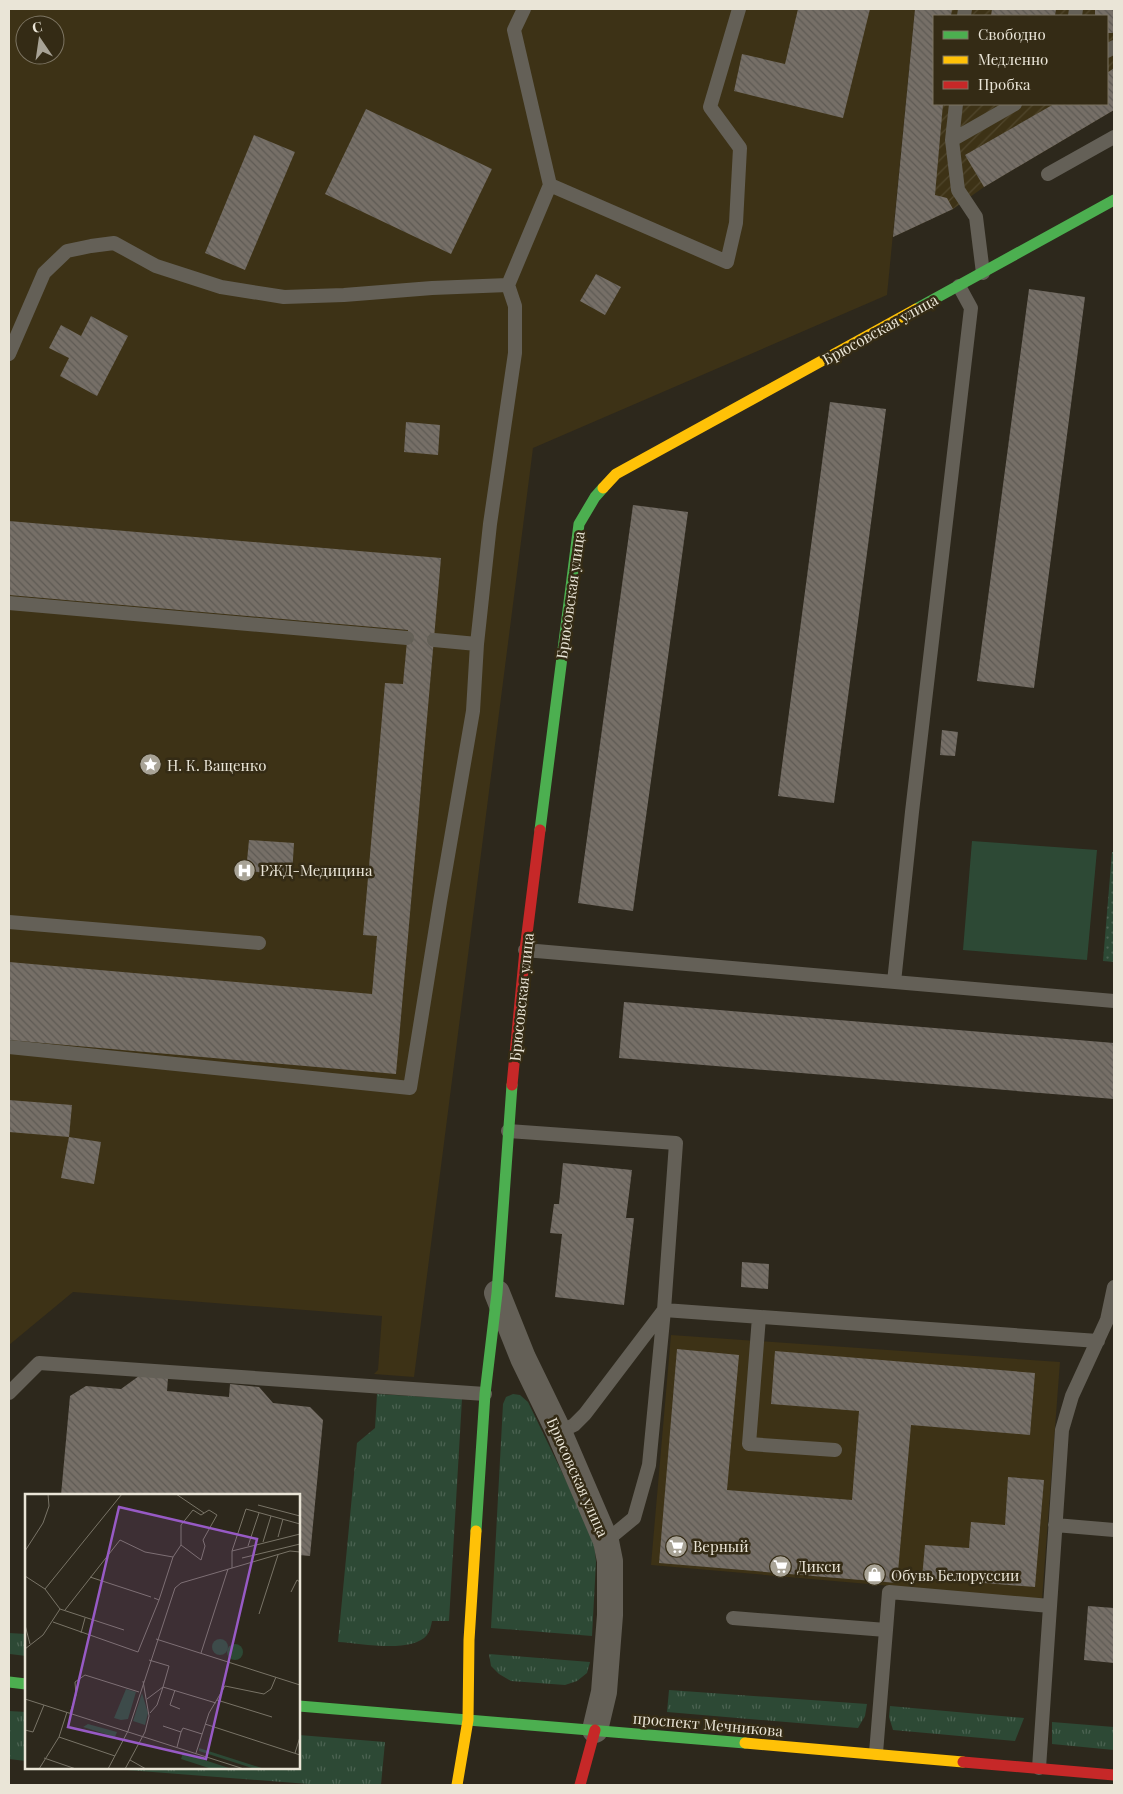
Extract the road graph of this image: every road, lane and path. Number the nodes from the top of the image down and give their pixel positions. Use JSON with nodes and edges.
{"nodes":[{"id":1,"x":524,"y":9,"type":"edge"},
{"id":2,"x":739,"y":9,"type":"edge"},
{"id":3,"x":956,"y":105,"type":"edge"},
{"id":4,"x":1013,"y":105,"type":"edge"},
{"id":5,"x":1114,"y":137,"type":"edge"},
{"id":6,"x":952,"y":140,"type":"junction"},
{"id":7,"x":1048,"y":174,"type":"dead end"},
{"id":8,"x":550,"y":185,"type":"junction"},
{"id":9,"x":1114,"y":200,"type":"edge"},
{"id":10,"x":983,"y":273,"type":"junction"},
{"id":11,"x":508,"y":286,"type":"junction"},
{"id":12,"x":959,"y":286,"type":"junction"},
{"id":13,"x":9,"y":354,"type":"edge"},
{"id":14,"x":9,"y":603,"type":"edge"},
{"id":15,"x":407,"y":638,"type":"dead end"},
{"id":16,"x":434,"y":640,"type":"dead end"},
{"id":17,"x":477,"y":644,"type":"junction"},
{"id":18,"x":9,"y":922,"type":"edge"},
{"id":19,"x":259,"y":943,"type":"dead end"},
{"id":20,"x":525,"y":950,"type":"junction"},
{"id":21,"x":894,"y":982,"type":"junction"},
{"id":22,"x":1114,"y":1001,"type":"edge"},
{"id":23,"x":9,"y":1047,"type":"edge"},
{"id":24,"x":508,"y":1131,"type":"junction"},
{"id":25,"x":1114,"y":1287,"type":"edge"},
{"id":26,"x":497,"y":1293,"type":"junction"},
{"id":27,"x":664,"y":1310,"type":"junction"},
{"id":28,"x":759,"y":1317,"type":"junction"},
{"id":29,"x":1111,"y":1320,"type":"edge"},
{"id":30,"x":1098,"y":1341,"type":"junction"},
{"id":31,"x":9,"y":1393,"type":"edge"},
{"id":32,"x":485,"y":1394,"type":"junction"},
{"id":33,"x":559,"y":1432,"type":"junction"},
{"id":34,"x":835,"y":1450,"type":"dead end"},
{"id":35,"x":1055,"y":1525,"type":"junction"},
{"id":36,"x":1114,"y":1530,"type":"edge"},
{"id":37,"x":606,"y":1541,"type":"junction"},
{"id":38,"x":1050,"y":1606,"type":"junction"},
{"id":39,"x":733,"y":1618,"type":"dead end"},
{"id":40,"x":886,"y":1630,"type":"junction"},
{"id":41,"x":9,"y":1682,"type":"edge"},
{"id":42,"x":25,"y":1684,"type":"edge"},
{"id":43,"x":300,"y":1706,"type":"edge"},
{"id":44,"x":468,"y":1720,"type":"junction"},
{"id":45,"x":595,"y":1730,"type":"junction"},
{"id":46,"x":876,"y":1753,"type":"junction"},
{"id":47,"x":1039,"y":1768,"type":"junction"},
{"id":48,"x":1114,"y":1775,"type":"edge"},
{"id":49,"x":457,"y":1785,"type":"edge"},
{"id":50,"x":580,"y":1785,"type":"edge"}],
"edges":[{"from":1,"to":8,"type":"lane"},
{"from":2,"to":8,"type":"lane"},
{"from":3,"to":6,"type":"lane"},
{"from":4,"to":6,"type":"lane"},
{"from":5,"to":7,"type":"lane"},
{"from":6,"to":10,"type":"lane"},
{"from":8,"to":11,"type":"lane"},
{"from":9,"to":10,"type":"street","name":"Брюсовская улица"},
{"from":10,"to":12,"type":"street","name":"Брюсовская улица"},
{"from":11,"to":13,"type":"lane"},
{"from":11,"to":17,"type":"lane"},
{"from":12,"to":20,"type":"street","name":"Брюсовская улица"},
{"from":12,"to":21,"type":"lane"},
{"from":14,"to":15,"type":"lane"},
{"from":16,"to":17,"type":"lane"},
{"from":17,"to":23,"type":"lane"},
{"from":18,"to":19,"type":"lane"},
{"from":20,"to":21,"type":"lane"},
{"from":20,"to":24,"type":"street","name":"Брюсовская улица"},
{"from":21,"to":22,"type":"lane"},
{"from":24,"to":26,"type":"street","name":"Брюсовская улица"},
{"from":24,"to":27,"type":"lane"},
{"from":25,"to":29,"type":"lane"},
{"from":26,"to":32,"type":"street","name":"Брюсовская улица"},
{"from":26,"to":33,"type":"street","name":"Брюсовская улица"},
{"from":27,"to":28,"type":"lane"},
{"from":27,"to":33,"type":"lane"},
{"from":27,"to":37,"type":"lane"},
{"from":28,"to":30,"type":"lane"},
{"from":28,"to":34,"type":"lane"},
{"from":29,"to":30,"type":"lane"},
{"from":30,"to":35,"type":"lane"},
{"from":31,"to":32,"type":"lane"},
{"from":32,"to":44,"type":"street","name":"Брюсовская улица"},
{"from":33,"to":37,"type":"street","name":"Брюсовская улица"},
{"from":35,"to":36,"type":"lane"},
{"from":35,"to":38,"type":"lane"},
{"from":37,"to":45,"type":"street","name":"Брюсовская улица"},
{"from":38,"to":40,"type":"lane"},
{"from":38,"to":47,"type":"lane"},
{"from":39,"to":40,"type":"lane"},
{"from":40,"to":46,"type":"lane"},
{"from":41,"to":42,"type":"street"},
{"from":43,"to":44,"type":"street","name":"проспект Мечникова"},
{"from":44,"to":45,"type":"street","name":"проспект Мечникова"},
{"from":44,"to":49,"type":"street","name":"Брюсовская улица"},
{"from":45,"to":46,"type":"street","name":"проспект Мечникова"},
{"from":45,"to":50,"type":"street"},
{"from":46,"to":47,"type":"street","name":"проспект Мечникова"},
{"from":47,"to":48,"type":"street","name":"проспект Мечникова"}]}
